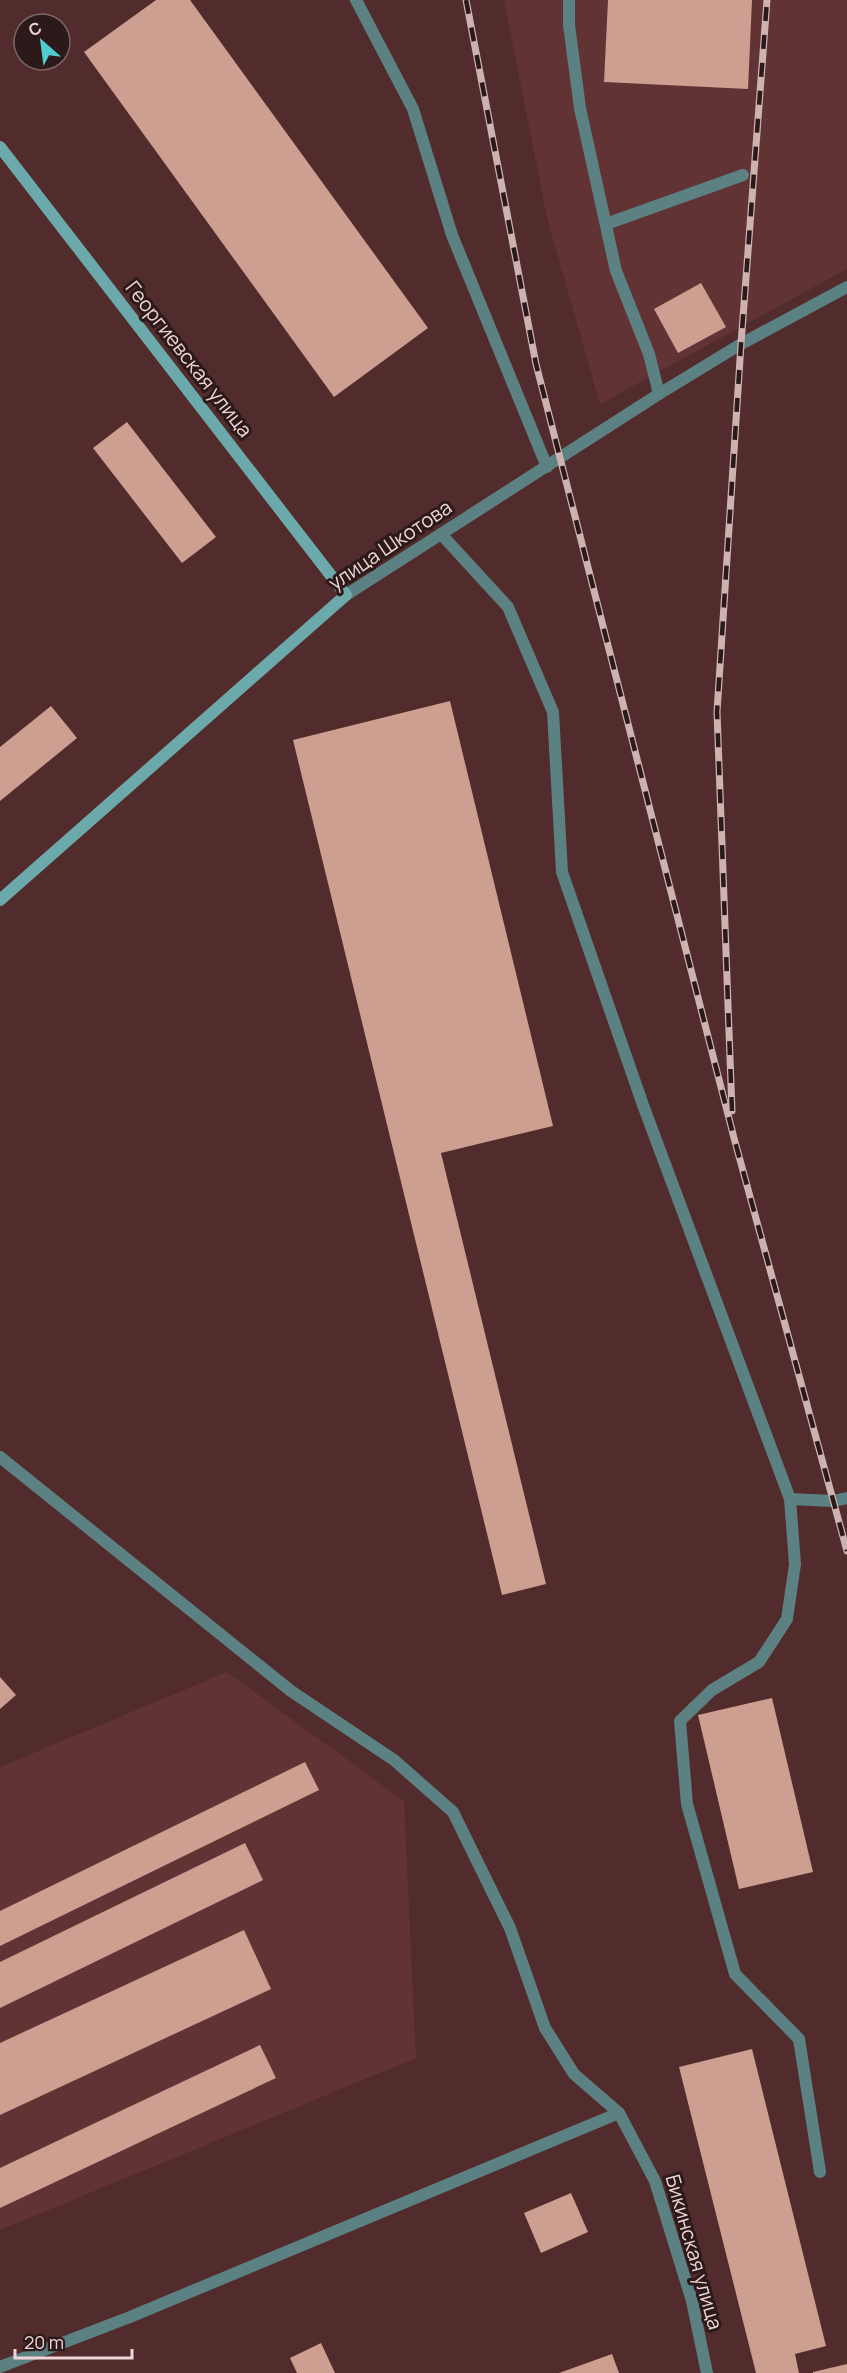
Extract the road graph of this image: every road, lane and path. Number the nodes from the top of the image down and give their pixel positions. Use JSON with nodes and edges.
{"nodes":[{"id":1,"x":356,"y":0,"type":"edge"},
{"id":2,"x":569,"y":0,"type":"edge"},
{"id":3,"x":0,"y":147,"type":"edge"},
{"id":4,"x":743,"y":175,"type":"dead end"},
{"id":5,"x":606,"y":224,"type":"junction"},
{"id":6,"x":847,"y":287,"type":"edge"},
{"id":7,"x":659,"y":394,"type":"junction"},
{"id":8,"x":547,"y":466,"type":"junction"},
{"id":9,"x":441,"y":534,"type":"junction"},
{"id":10,"x":346,"y":595,"type":"junction"},
{"id":11,"x":0,"y":900,"type":"edge"},
{"id":12,"x":0,"y":1457,"type":"edge"},
{"id":13,"x":847,"y":1498,"type":"edge"},
{"id":14,"x":790,"y":1499,"type":"junction"},
{"id":15,"x":619,"y":2113,"type":"junction"},
{"id":16,"x":820,"y":2172,"type":"dead end"},
{"id":17,"x":0,"y":2367,"type":"edge"},
{"id":18,"x":707,"y":2373,"type":"edge"}],
"edges":[{"from":1,"to":8,"type":"street"},
{"from":2,"to":5,"type":"street"},
{"from":3,"to":10,"type":"street","name":"Георгиевская улица"},
{"from":4,"to":5,"type":"street"},
{"from":5,"to":7,"type":"street"},
{"from":6,"to":7,"type":"street","name":"улица Шкотова"},
{"from":7,"to":8,"type":"street","name":"улица Шкотова"},
{"from":8,"to":9,"type":"street","name":"улица Шкотова"},
{"from":9,"to":10,"type":"street","name":"улица Шкотова"},
{"from":9,"to":14,"type":"street"},
{"from":10,"to":11,"type":"street","name":"улица Шкотова"},
{"from":12,"to":15,"type":"street"},
{"from":13,"to":14,"type":"street"},
{"from":14,"to":16,"type":"street"},
{"from":15,"to":17,"type":"street"},
{"from":15,"to":18,"type":"street","name":"Бикинская улица"}]}
